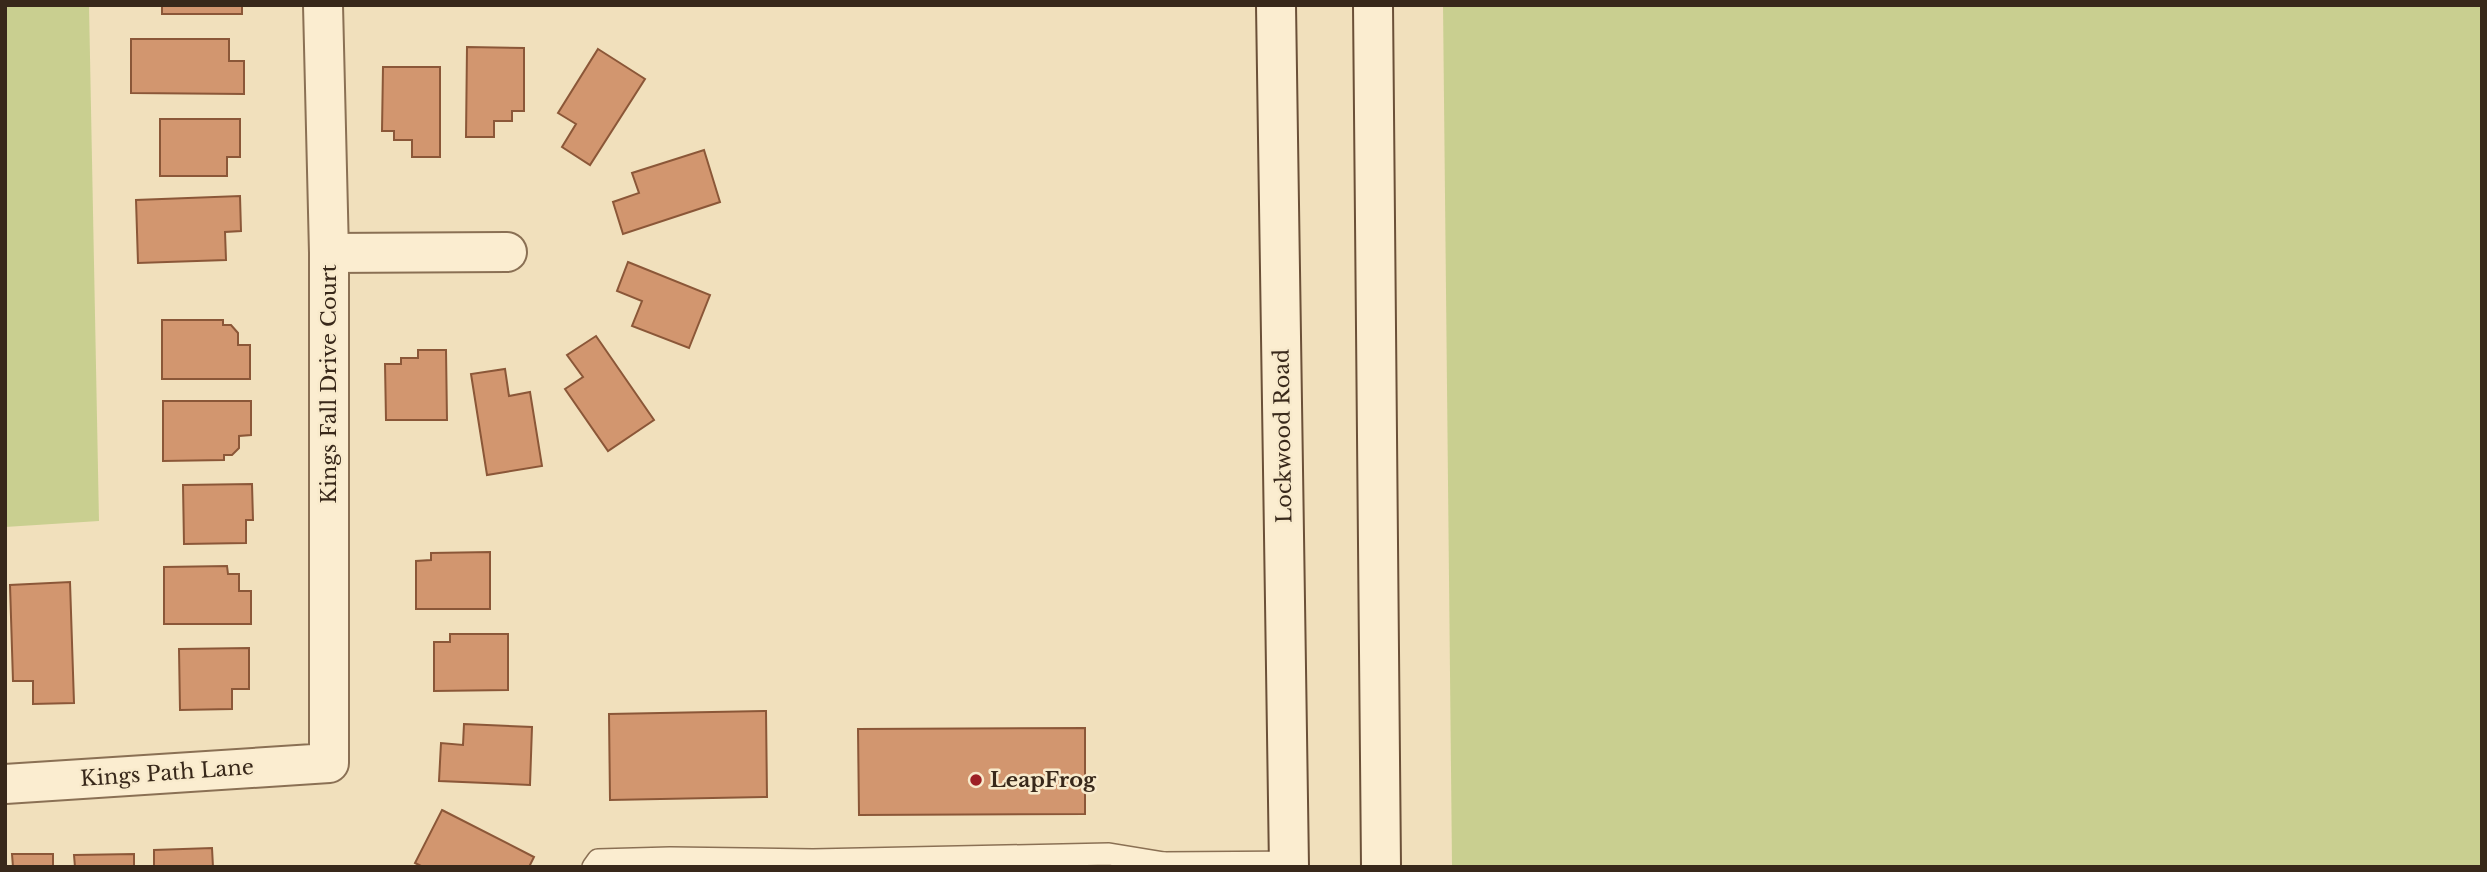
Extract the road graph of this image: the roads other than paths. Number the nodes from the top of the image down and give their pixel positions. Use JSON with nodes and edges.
{"nodes":[{"id":1,"x":323,"y":5,"type":"edge"},
{"id":2,"x":1276,"y":5,"type":"edge"},
{"id":3,"x":1373,"y":5,"type":"edge"},
{"id":4,"x":507,"y":252,"type":"dead end"},
{"id":5,"x":329,"y":253,"type":"junction"},
{"id":6,"x":328,"y":762,"type":"joint"},
{"id":7,"x":5,"y":784,"type":"edge"},
{"id":8,"x":1289,"y":864,"type":"edge"},
{"id":9,"x":1159,"y":865,"type":"edge"},
{"id":10,"x":593,"y":867,"type":"edge"},
{"id":11,"x":1381,"y":867,"type":"edge"}],
"edges":[{"from":1,"to":5,"type":"main road","name":"Kings Fall Drive Court"},
{"from":2,"to":8,"type":"main road","name":"Lockwood Road"},
{"from":3,"to":11,"type":"main road"},
{"from":4,"to":5,"type":"main road"},
{"from":5,"to":6,"type":"main road","name":"Kings Fall Drive Court"},
{"from":6,"to":7,"type":"main road","name":"Kings Path Lane"},
{"from":8,"to":9,"type":"lane"},
{"from":9,"to":10,"type":"lane"}]}
